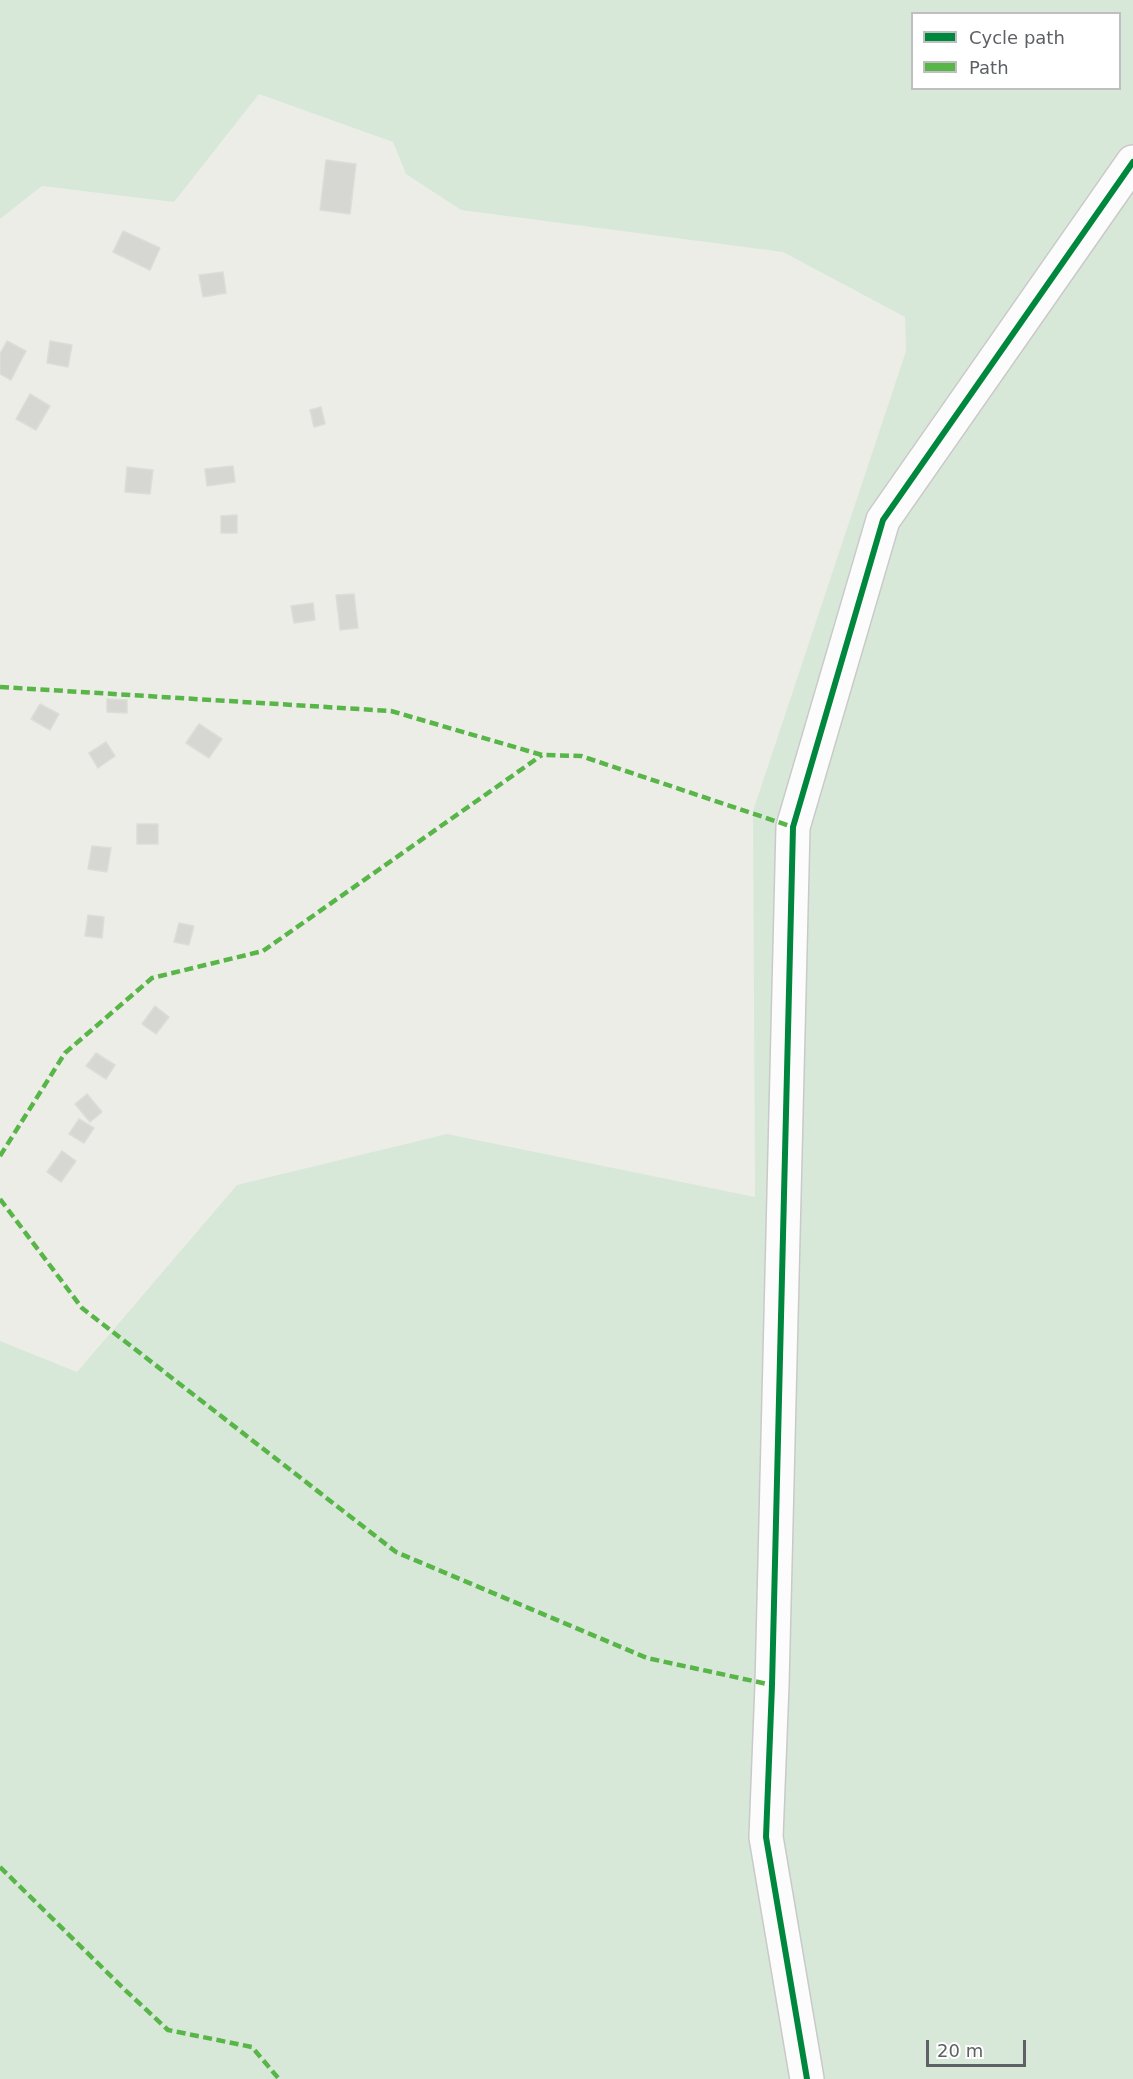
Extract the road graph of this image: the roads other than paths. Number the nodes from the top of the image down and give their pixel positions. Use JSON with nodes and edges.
{"nodes":[{"id":1,"x":1133,"y":162,"type":"edge"},
{"id":2,"x":807,"y":2079,"type":"edge"}],
"edges":[{"from":1,"to":2,"type":"street"}]}
